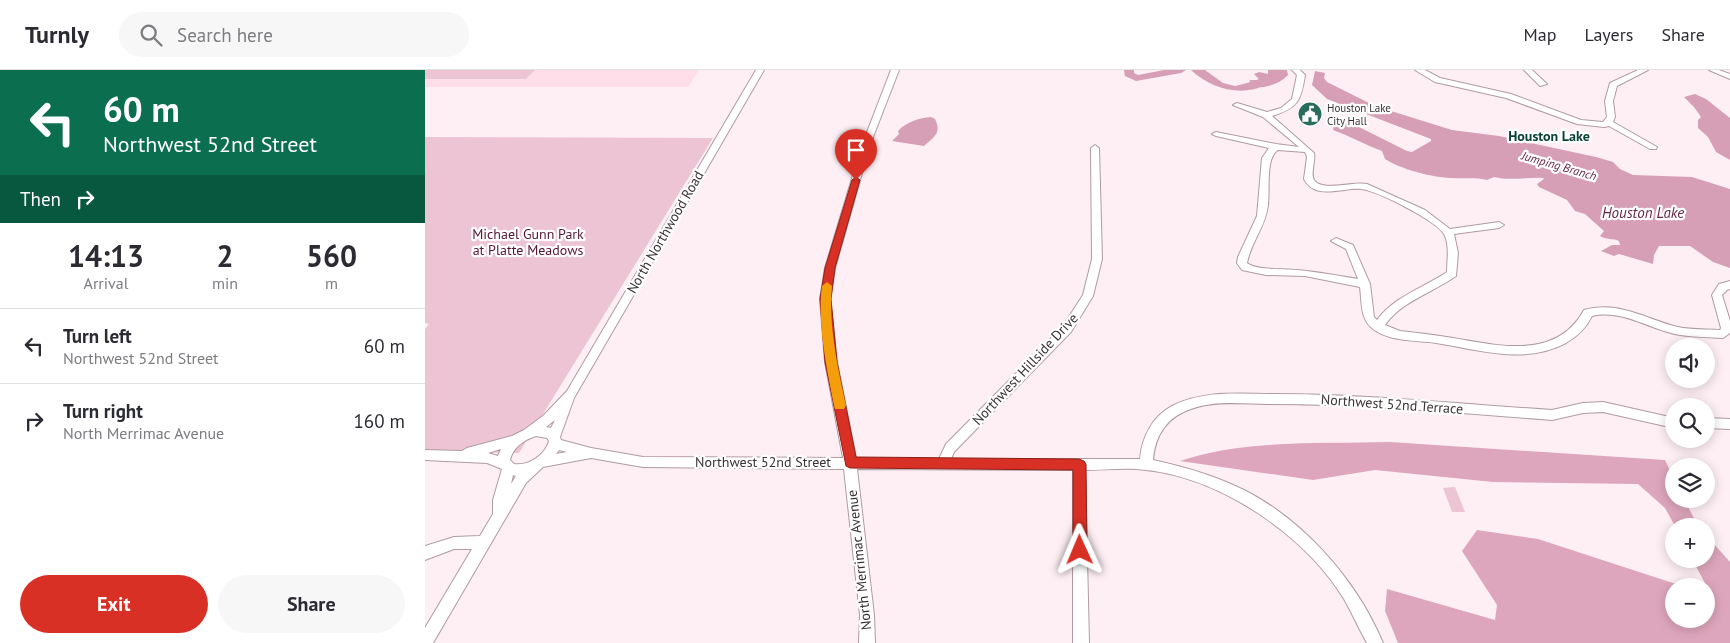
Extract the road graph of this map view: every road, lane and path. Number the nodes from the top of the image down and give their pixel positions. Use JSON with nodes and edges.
{"nodes":[{"id":1,"x":761,"y":70,"type":"edge"},
{"id":2,"x":895,"y":70,"type":"edge"},
{"id":3,"x":1296,"y":70,"type":"edge"},
{"id":4,"x":1419,"y":70,"type":"edge"},
{"id":5,"x":1527,"y":70,"type":"edge"},
{"id":6,"x":1644,"y":70,"type":"edge"},
{"id":7,"x":1713,"y":70,"type":"edge"},
{"id":8,"x":1730,"y":77,"type":"edge"},
{"id":9,"x":1543,"y":84,"type":"dead end"},
{"id":10,"x":1237,"y":105,"type":"dead end"},
{"id":11,"x":1266,"y":115,"type":"junction"},
{"id":12,"x":1609,"y":123,"type":"junction"},
{"id":13,"x":1216,"y":134,"type":"dead end"},
{"id":14,"x":1276,"y":147,"type":"junction"},
{"id":15,"x":1653,"y":147,"type":"dead end"},
{"id":16,"x":1095,"y":148,"type":"dead end"},
{"id":17,"x":1309,"y":151,"type":"junction"},
{"id":18,"x":1499,"y":225,"type":"dead end"},
{"id":19,"x":1448,"y":232,"type":"junction"},
{"id":20,"x":1336,"y":240,"type":"dead end"},
{"id":21,"x":1365,"y":284,"type":"junction"},
{"id":22,"x":1730,"y":285,"type":"edge"},
{"id":23,"x":1378,"y":327,"type":"junction"},
{"id":24,"x":1726,"y":338,"type":"edge"},
{"id":25,"x":571,"y":394,"type":"junction"},
{"id":26,"x":1665,"y":420,"type":"edge"},
{"id":27,"x":1715,"y":423,"type":"edge"},
{"id":28,"x":1730,"y":424,"type":"edge"},
{"id":29,"x":529,"y":433,"type":"junction"},
{"id":30,"x":515,"y":440,"type":"junction"},
{"id":31,"x":555,"y":440,"type":"junction"},
{"id":32,"x":591,"y":453,"type":"junction"},
{"id":33,"x":425,"y":455,"type":"edge"},
{"id":34,"x":454,"y":456,"type":"junction"},
{"id":35,"x":850,"y":462,"type":"junction"},
{"id":36,"x":944,"y":464,"type":"junction"},
{"id":37,"x":1079,"y":464,"type":"junction"},
{"id":38,"x":1146,"y":464,"type":"junction"},
{"id":39,"x":537,"y":465,"type":"junction"},
{"id":40,"x":507,"y":466,"type":"junction"},
{"id":41,"x":500,"y":515,"type":"junction"},
{"id":42,"x":485,"y":542,"type":"junction"},
{"id":43,"x":425,"y":553,"type":"edge"},
{"id":44,"x":425,"y":642,"type":"edge"},
{"id":45,"x":867,"y":643,"type":"edge"},
{"id":46,"x":1081,"y":643,"type":"edge"},
{"id":47,"x":1375,"y":643,"type":"edge"}],
"edges":[{"from":1,"to":25,"type":"street","name":"North Northwood Road"},
{"from":2,"to":35,"type":"street","name":"North Merrimac Avenue"},
{"from":3,"to":11,"type":"street"},
{"from":4,"to":12,"type":"street"},
{"from":5,"to":9,"type":"street"},
{"from":6,"to":12,"type":"street"},
{"from":7,"to":8,"type":"street"},
{"from":10,"to":11,"type":"street"},
{"from":11,"to":17,"type":"street"},
{"from":12,"to":15,"type":"street"},
{"from":13,"to":14,"type":"street"},
{"from":14,"to":17,"type":"street"},
{"from":14,"to":21,"type":"street"},
{"from":16,"to":36,"type":"street","name":"Northwest Hillside Drive"},
{"from":17,"to":19,"type":"street"},
{"from":18,"to":19,"type":"street"},
{"from":19,"to":23,"type":"street"},
{"from":20,"to":21,"type":"street"},
{"from":21,"to":23,"type":"street"},
{"from":22,"to":24,"type":"street"},
{"from":23,"to":24,"type":"street"},
{"from":25,"to":29,"type":"street","name":"North Northwood Road"},
{"from":25,"to":31,"type":"street","name":"North Northwood Road"},
{"from":26,"to":38,"type":"street","name":"Northwest 52nd Terrace"},
{"from":27,"to":28,"type":"street"},
{"from":29,"to":30,"type":"street"},
{"from":29,"to":31,"type":"street"},
{"from":30,"to":34,"type":"street"},
{"from":30,"to":40,"type":"street"},
{"from":31,"to":32,"type":"street","name":"Northwest 52nd Street"},
{"from":31,"to":39,"type":"street"},
{"from":32,"to":35,"type":"street","name":"Northwest 52nd Street"},
{"from":32,"to":39,"type":"street","name":"Northwest 52nd Street"},
{"from":33,"to":34,"type":"street"},
{"from":34,"to":40,"type":"street"},
{"from":35,"to":36,"type":"street","name":"Northwest 52nd Street"},
{"from":35,"to":45,"type":"street","name":"North Merrimac Avenue"},
{"from":36,"to":37,"type":"street","name":"Northwest 52nd Street"},
{"from":37,"to":38,"type":"street","name":"Northwest 52nd Street"},
{"from":37,"to":46,"type":"street"},
{"from":38,"to":47,"type":"street","name":"Northwest 52nd Street"},
{"from":39,"to":40,"type":"street"},
{"from":39,"to":41,"type":"street"},
{"from":40,"to":41,"type":"street"},
{"from":41,"to":42,"type":"street"},
{"from":42,"to":43,"type":"street"},
{"from":42,"to":44,"type":"street"}]}
